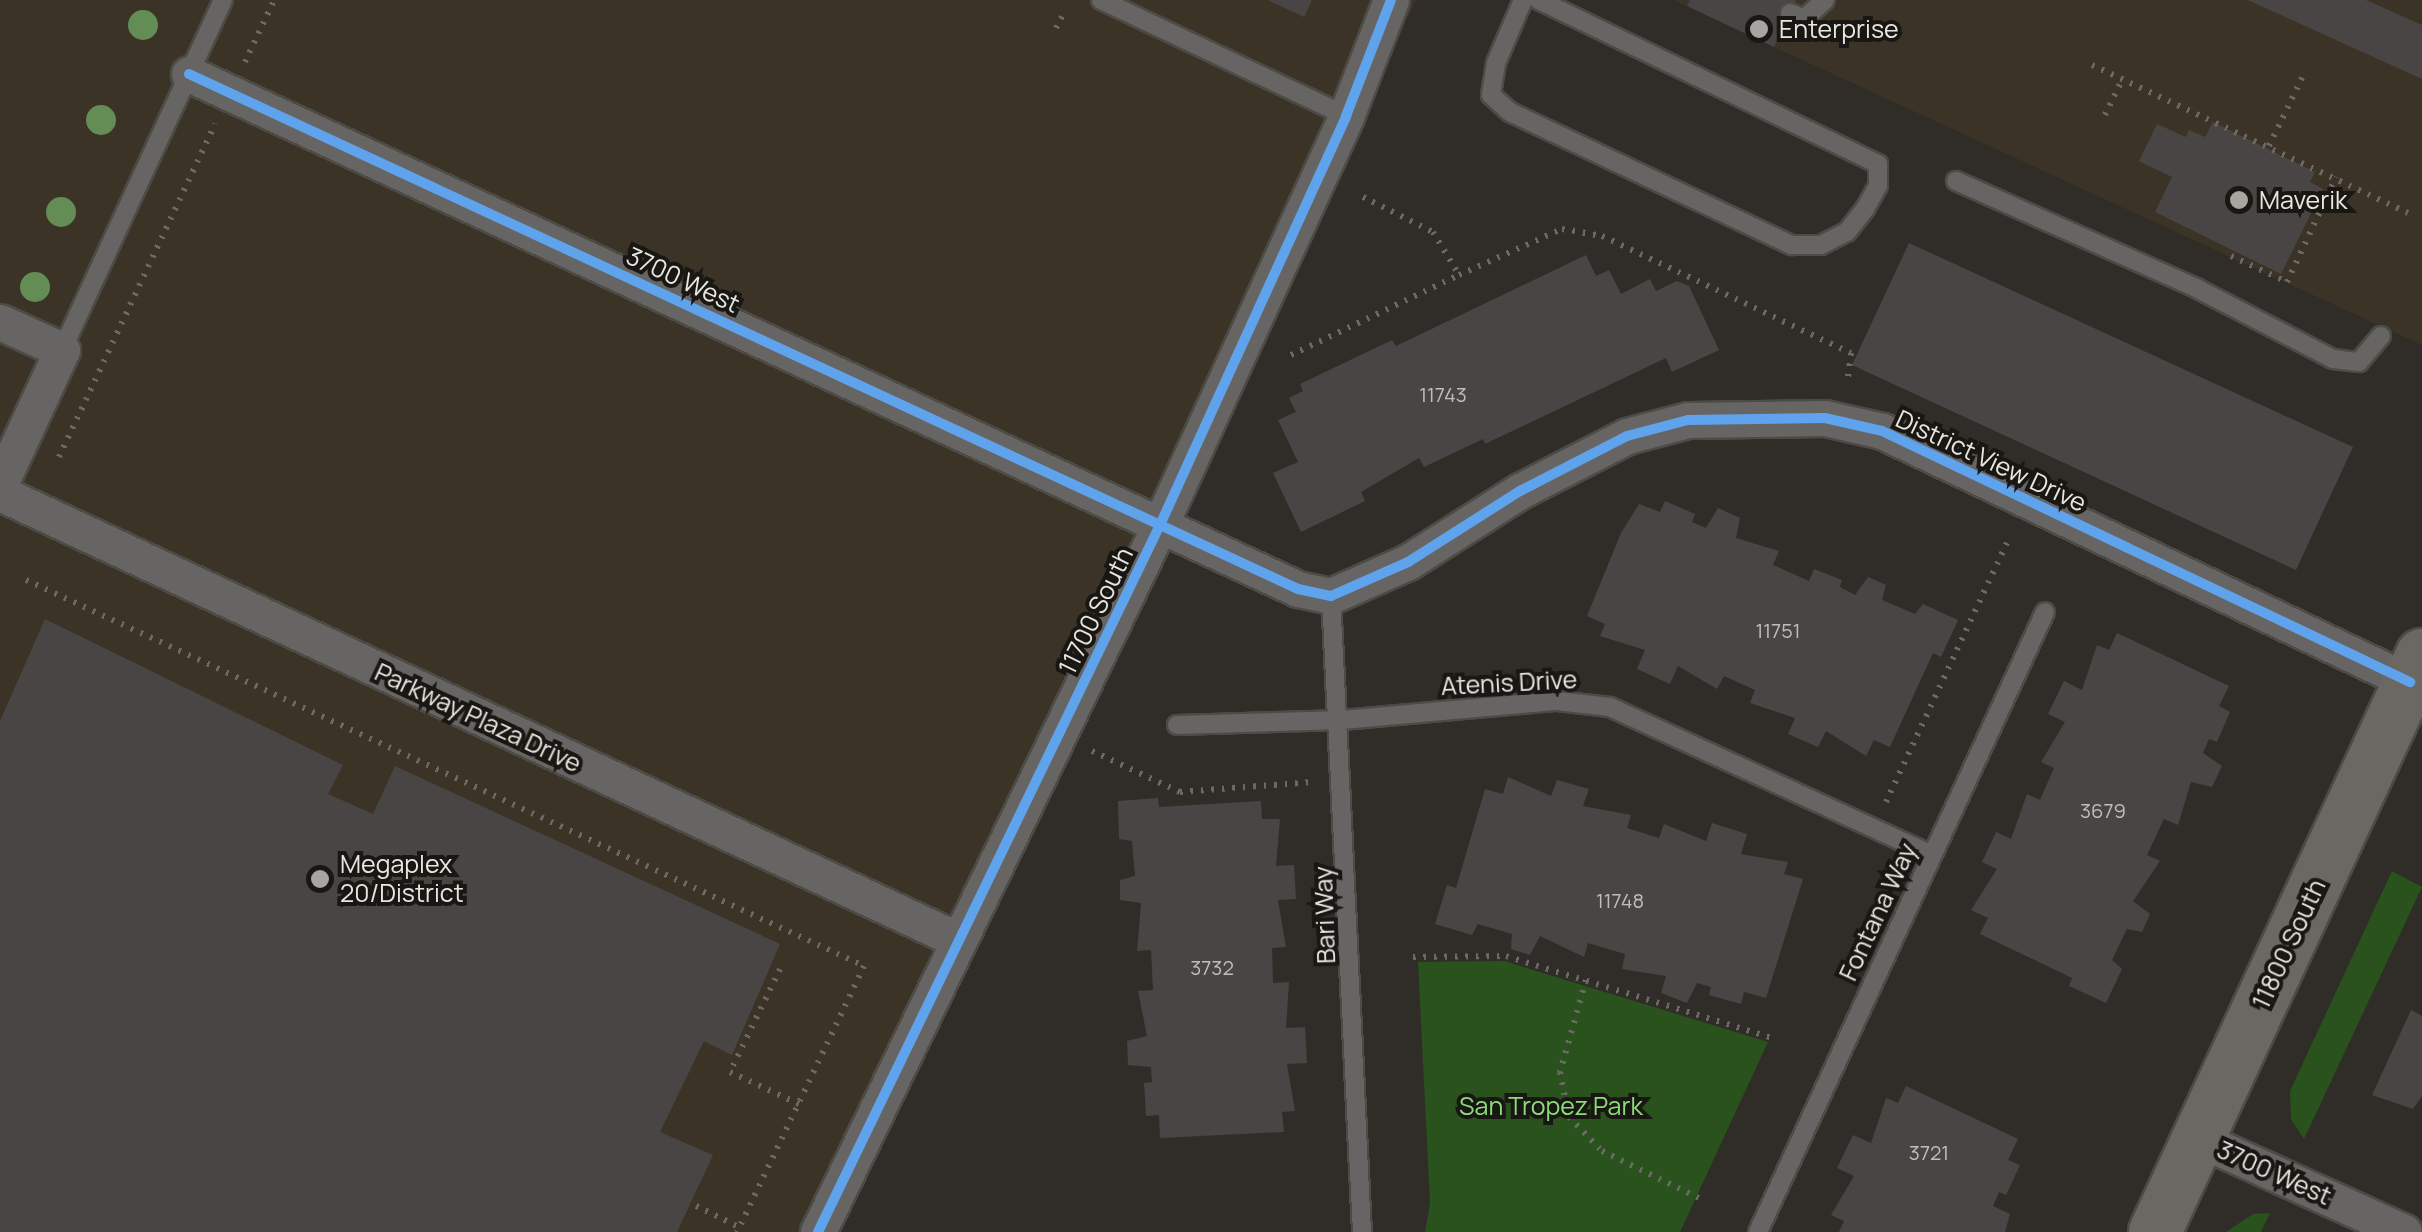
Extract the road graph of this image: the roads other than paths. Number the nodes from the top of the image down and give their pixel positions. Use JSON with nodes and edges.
{"nodes":[{"id":1,"x":223,"y":0,"type":"edge"},
{"id":2,"x":1101,"y":0,"type":"edge"},
{"id":3,"x":1391,"y":0,"type":"edge"},
{"id":4,"x":1523,"y":0,"type":"edge"},
{"id":5,"x":1539,"y":0,"type":"edge"},
{"id":6,"x":1825,"y":0,"type":"edge"},
{"id":7,"x":1790,"y":13,"type":"dead end"},
{"id":8,"x":189,"y":74,"type":"junction"},
{"id":9,"x":1346,"y":116,"type":"junction"},
{"id":10,"x":1956,"y":181,"type":"dead end"},
{"id":11,"x":0,"y":322,"type":"edge"},
{"id":12,"x":2381,"y":336,"type":"dead end"},
{"id":13,"x":62,"y":350,"type":"junction"},
{"id":14,"x":0,"y":484,"type":"edge"},
{"id":15,"x":0,"y":493,"type":"edge"},
{"id":16,"x":1160,"y":525,"type":"junction"},
{"id":17,"x":1331,"y":596,"type":"junction"},
{"id":18,"x":2044,"y":612,"type":"dead end"},
{"id":19,"x":2416,"y":668,"type":"edge"},
{"id":20,"x":1342,"y":720,"type":"junction"},
{"id":21,"x":1177,"y":725,"type":"dead end"},
{"id":22,"x":1932,"y":855,"type":"junction"},
{"id":23,"x":958,"y":940,"type":"junction"},
{"id":24,"x":2199,"y":1139,"type":"junction"},
{"id":25,"x":818,"y":1232,"type":"edge"},
{"id":26,"x":1362,"y":1232,"type":"edge"},
{"id":27,"x":1758,"y":1232,"type":"edge"},
{"id":28,"x":2155,"y":1232,"type":"edge"},
{"id":29,"x":2404,"y":1232,"type":"edge"}],
"edges":[{"from":1,"to":8,"type":"lane"},
{"from":2,"to":9,"type":"lane"},
{"from":3,"to":9,"type":"street","name":"11700 South"},
{"from":4,"to":5,"type":"lane"},
{"from":6,"to":7,"type":"lane"},
{"from":8,"to":13,"type":"lane"},
{"from":8,"to":16,"type":"street","name":"3700 West"},
{"from":9,"to":16,"type":"street","name":"11700 South"},
{"from":10,"to":12,"type":"lane"},
{"from":11,"to":13,"type":"street"},
{"from":13,"to":14,"type":"street"},
{"from":15,"to":23,"type":"street","name":"Parkway Plaza Drive"},
{"from":16,"to":17,"type":"street"},
{"from":16,"to":23,"type":"street","name":"11700 South"},
{"from":17,"to":19,"type":"street","name":"District View Drive"},
{"from":17,"to":20,"type":"lane","name":"Bari Way"},
{"from":18,"to":22,"type":"lane","name":"Fontana Way"},
{"from":19,"to":24,"type":"main road","name":"11800 South"},
{"from":20,"to":21,"type":"lane","name":"Atenis Drive"},
{"from":20,"to":22,"type":"lane","name":"Atenis Drive"},
{"from":20,"to":26,"type":"lane","name":"Bari Way"},
{"from":22,"to":27,"type":"lane","name":"Fontana Way"},
{"from":23,"to":25,"type":"street","name":"11700 South"},
{"from":24,"to":28,"type":"main road","name":"11800 South"},
{"from":24,"to":29,"type":"street","name":"3700 West"}]}
